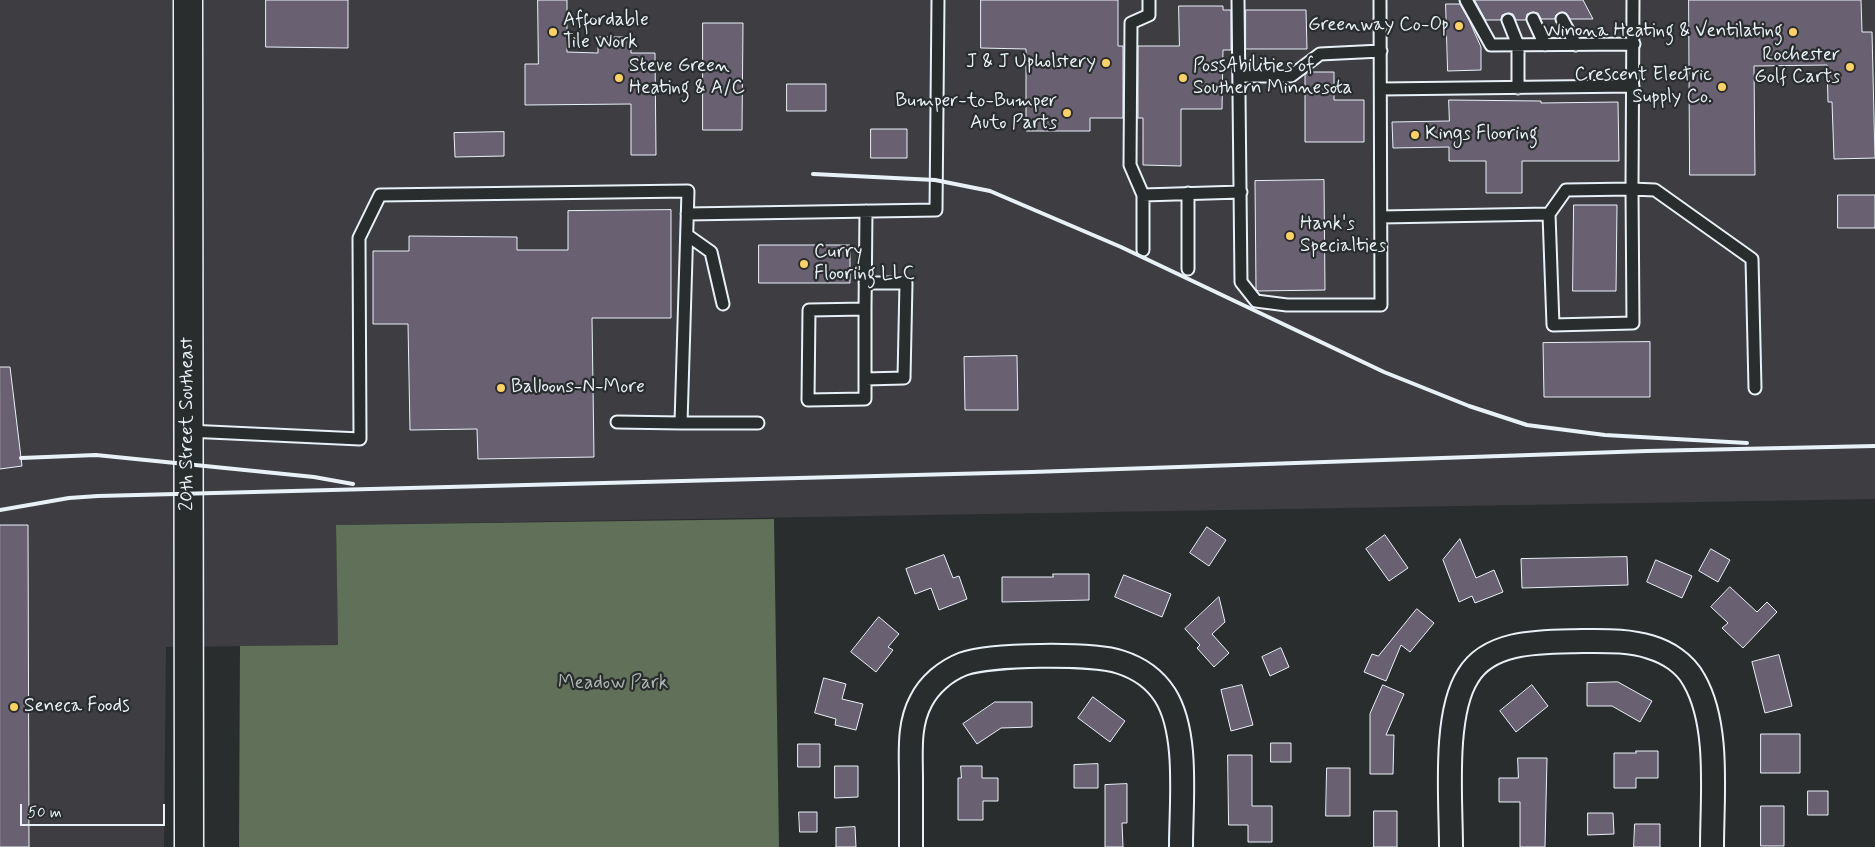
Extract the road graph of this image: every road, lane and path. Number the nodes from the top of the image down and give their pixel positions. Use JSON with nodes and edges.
{"nodes":[{"id":1,"x":188,"y":0,"type":"edge"},
{"id":2,"x":938,"y":0,"type":"edge"},
{"id":3,"x":1149,"y":0,"type":"edge"},
{"id":4,"x":1238,"y":0,"type":"edge"},
{"id":5,"x":1380,"y":0,"type":"edge"},
{"id":6,"x":1466,"y":0,"type":"edge"},
{"id":7,"x":1633,"y":0,"type":"edge"},
{"id":8,"x":1562,"y":19,"type":"dead end"},
{"id":9,"x":1508,"y":20,"type":"dead end"},
{"id":10,"x":1533,"y":20,"type":"dead end"},
{"id":11,"x":1634,"y":44,"type":"junction"},
{"id":12,"x":1518,"y":45,"type":"junction"},
{"id":13,"x":1545,"y":45,"type":"junction"},
{"id":14,"x":1576,"y":45,"type":"junction"},
{"id":15,"x":1381,"y":51,"type":"junction"},
{"id":16,"x":1239,"y":76,"type":"junction"},
{"id":17,"x":1633,"y":86,"type":"junction"},
{"id":18,"x":1518,"y":88,"type":"junction"},
{"id":19,"x":1381,"y":89,"type":"junction"},
{"id":20,"x":1632,"y":189,"type":"junction"},
{"id":21,"x":1241,"y":192,"type":"junction"},
{"id":22,"x":1188,"y":193,"type":"junction"},
{"id":23,"x":1142,"y":195,"type":"junction"},
{"id":24,"x":866,"y":211,"type":"junction"},
{"id":25,"x":688,"y":214,"type":"junction"},
{"id":26,"x":1549,"y":214,"type":"junction"},
{"id":27,"x":1381,"y":217,"type":"junction"},
{"id":28,"x":688,"y":235,"type":"junction"},
{"id":29,"x":1143,"y":250,"type":"dead end"},
{"id":30,"x":1188,"y":269,"type":"dead end"},
{"id":31,"x":865,"y":283,"type":"junction"},
{"id":32,"x":723,"y":304,"type":"dead end"},
{"id":33,"x":865,"y":309,"type":"junction"},
{"id":34,"x":865,"y":379,"type":"junction"},
{"id":35,"x":1755,"y":388,"type":"dead end"},
{"id":36,"x":617,"y":422,"type":"dead end"},
{"id":37,"x":681,"y":422,"type":"junction"},
{"id":38,"x":758,"y":424,"type":"dead end"},
{"id":39,"x":188,"y":431,"type":"junction"},
{"id":40,"x":189,"y":847,"type":"edge"},
{"id":41,"x":911,"y":847,"type":"edge"},
{"id":42,"x":1181,"y":847,"type":"edge"},
{"id":43,"x":1451,"y":847,"type":"edge"},
{"id":44,"x":1712,"y":847,"type":"edge"}],
"edges":[{"from":1,"to":39,"type":"street","name":"20th Street Southeast"},
{"from":2,"to":24,"type":"lane"},
{"from":3,"to":23,"type":"lane"},
{"from":4,"to":16,"type":"lane"},
{"from":5,"to":15,"type":"lane"},
{"from":6,"to":12,"type":"lane"},
{"from":7,"to":11,"type":"lane"},
{"from":8,"to":14,"type":"lane"},
{"from":9,"to":12,"type":"lane"},
{"from":10,"to":13,"type":"lane"},
{"from":11,"to":14,"type":"lane"},
{"from":11,"to":17,"type":"lane"},
{"from":12,"to":13,"type":"lane"},
{"from":12,"to":18,"type":"lane"},
{"from":13,"to":14,"type":"lane"},
{"from":15,"to":16,"type":"lane"},
{"from":15,"to":19,"type":"lane"},
{"from":16,"to":21,"type":"lane"},
{"from":17,"to":18,"type":"lane"},
{"from":17,"to":20,"type":"lane"},
{"from":18,"to":19,"type":"lane"},
{"from":19,"to":27,"type":"lane"},
{"from":20,"to":26,"type":"lane"},
{"from":20,"to":26,"type":"lane"},
{"from":20,"to":35,"type":"lane"},
{"from":21,"to":22,"type":"lane"},
{"from":21,"to":27,"type":"lane"},
{"from":22,"to":23,"type":"lane"},
{"from":22,"to":30,"type":"lane"},
{"from":23,"to":29,"type":"lane"},
{"from":24,"to":25,"type":"lane"},
{"from":24,"to":31,"type":"lane"},
{"from":25,"to":28,"type":"lane"},
{"from":25,"to":39,"type":"lane"},
{"from":26,"to":27,"type":"lane"},
{"from":28,"to":32,"type":"lane"},
{"from":28,"to":37,"type":"lane"},
{"from":31,"to":33,"type":"lane"},
{"from":31,"to":34,"type":"lane"},
{"from":33,"to":34,"type":"lane"},
{"from":33,"to":34,"type":"lane"},
{"from":36,"to":37,"type":"lane"},
{"from":37,"to":38,"type":"lane"},
{"from":39,"to":40,"type":"street","name":"20th Street Southeast"},
{"from":41,"to":42,"type":"street"},
{"from":43,"to":44,"type":"street"}]}
